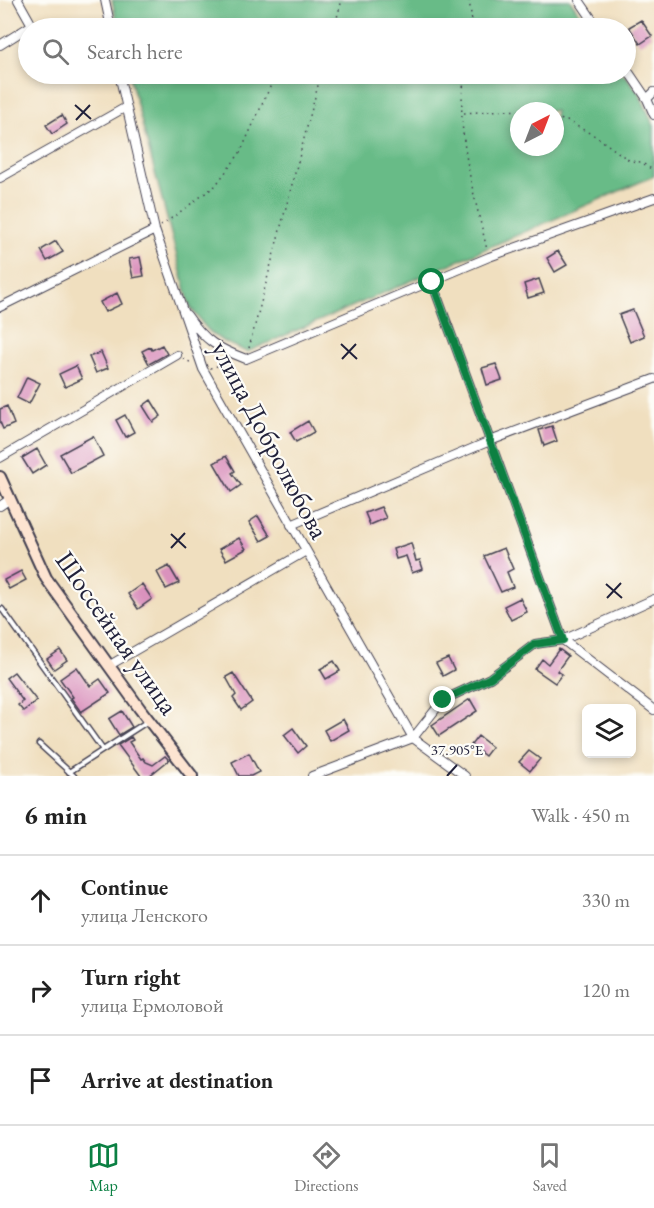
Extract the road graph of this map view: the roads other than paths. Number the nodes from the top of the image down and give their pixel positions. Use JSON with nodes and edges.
{"nodes":[{"id":1,"x":18,"y":0,"type":"edge"},
{"id":2,"x":105,"y":0,"type":"edge"},
{"id":3,"x":579,"y":0,"type":"edge"},
{"id":4,"x":28,"y":18,"type":"edge"},
{"id":5,"x":109,"y":18,"type":"edge"},
{"id":6,"x":591,"y":18,"type":"edge"},
{"id":7,"x":18,"y":34,"type":"edge"},
{"id":8,"x":0,"y":45,"type":"edge"},
{"id":9,"x":636,"y":83,"type":"edge"},
{"id":10,"x":121,"y":84,"type":"edge"},
{"id":11,"x":654,"y":92,"type":"edge"},
{"id":12,"x":647,"y":99,"type":"junction"},
{"id":13,"x":126,"y":107,"type":"junction"},
{"id":14,"x":654,"y":115,"type":"edge"},
{"id":15,"x":0,"y":178,"type":"edge"},
{"id":16,"x":654,"y":198,"type":"edge"},
{"id":17,"x":155,"y":230,"type":"junction"},
{"id":18,"x":432,"y":282,"type":"junction"},
{"id":19,"x":0,"y":308,"type":"edge"},
{"id":20,"x":182,"y":309,"type":"junction"},
{"id":21,"x":177,"y":355,"type":"road end"},
{"id":22,"x":654,"y":379,"type":"edge"},
{"id":23,"x":490,"y":441,"type":"junction"},
{"id":24,"x":0,"y":458,"type":"edge"},
{"id":25,"x":0,"y":477,"type":"edge"},
{"id":26,"x":10,"y":499,"type":"junction"},
{"id":27,"x":0,"y":506,"type":"edge"},
{"id":28,"x":291,"y":525,"type":"junction"},
{"id":29,"x":306,"y":551,"type":"junction"},
{"id":30,"x":654,"y":599,"type":"edge"},
{"id":31,"x":2,"y":609,"type":"dead end"},
{"id":32,"x":563,"y":640,"type":"junction"},
{"id":33,"x":110,"y":665,"type":"junction"},
{"id":34,"x":654,"y":710,"type":"edge"},
{"id":35,"x":149,"y":720,"type":"junction"},
{"id":36,"x":413,"y":738,"type":"junction"},
{"id":37,"x":39,"y":744,"type":"dead end"},
{"id":38,"x":103,"y":750,"type":"junction"},
{"id":39,"x":69,"y":772,"type":"junction"},
{"id":40,"x":74,"y":776,"type":"edge"},
{"id":41,"x":192,"y":776,"type":"edge"},
{"id":42,"x":312,"y":776,"type":"edge"},
{"id":43,"x":465,"y":776,"type":"edge"}],
"edges":[{"from":1,"to":4,"type":"street"},
{"from":2,"to":5,"type":"street"},
{"from":3,"to":6,"type":"street"},
{"from":7,"to":8,"type":"street"},
{"from":9,"to":12,"type":"street"},
{"from":10,"to":13,"type":"street","name":"улица Добролюбова"},
{"from":11,"to":12,"type":"street"},
{"from":12,"to":14,"type":"street"},
{"from":13,"to":15,"type":"street"},
{"from":13,"to":17,"type":"street","name":"улица Добролюбова"},
{"from":16,"to":18,"type":"street"},
{"from":17,"to":19,"type":"street"},
{"from":17,"to":20,"type":"street","name":"улица Добролюбова"},
{"from":18,"to":20,"type":"street"},
{"from":18,"to":23,"type":"street"},
{"from":20,"to":28,"type":"street","name":"улица Добролюбова"},
{"from":21,"to":24,"type":"street"},
{"from":22,"to":23,"type":"street"},
{"from":23,"to":28,"type":"street"},
{"from":23,"to":32,"type":"street"},
{"from":25,"to":26,"type":"main road","name":"Шоссейная улица"},
{"from":26,"to":27,"type":"street"},
{"from":26,"to":33,"type":"main road","name":"Шоссейная улица"},
{"from":28,"to":29,"type":"street","name":"улица Добролюбова"},
{"from":29,"to":33,"type":"street"},
{"from":29,"to":36,"type":"street","name":"улица Добролюбова"},
{"from":30,"to":32,"type":"street"},
{"from":31,"to":38,"type":"lane"},
{"from":32,"to":34,"type":"street"},
{"from":32,"to":36,"type":"street"},
{"from":33,"to":35,"type":"main road","name":"Шоссейная улица"},
{"from":35,"to":38,"type":"lane"},
{"from":35,"to":41,"type":"main road","name":"Шоссейная улица"},
{"from":36,"to":42,"type":"street"},
{"from":36,"to":43,"type":"street"},
{"from":37,"to":39,"type":"lane"},
{"from":38,"to":39,"type":"lane"},
{"from":39,"to":40,"type":"lane"}]}
